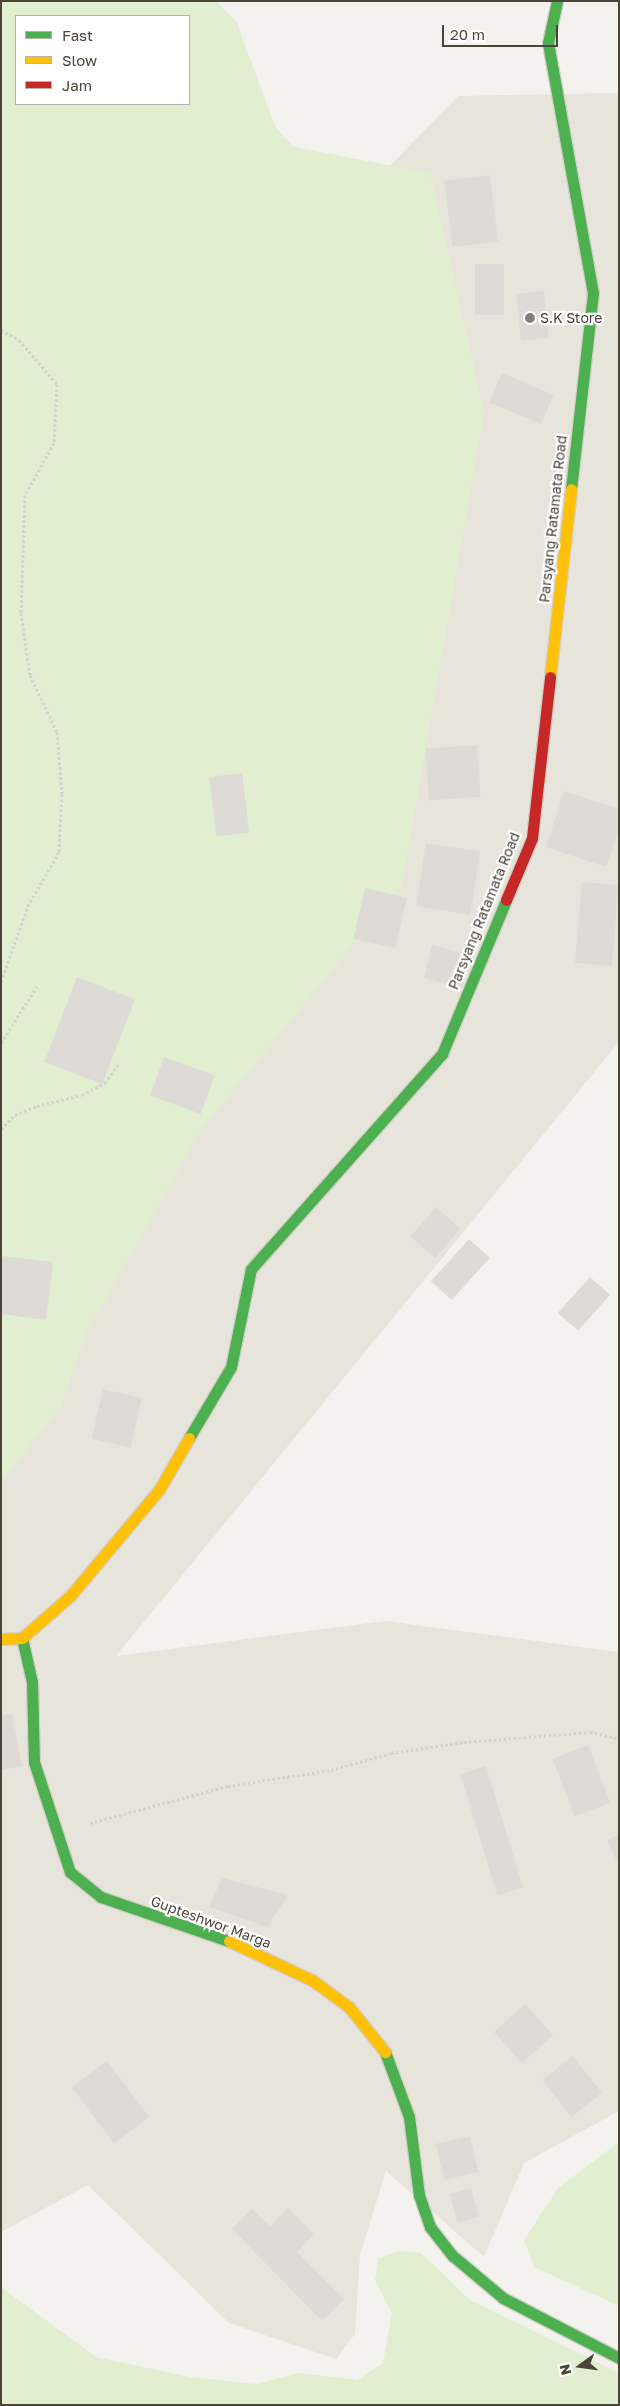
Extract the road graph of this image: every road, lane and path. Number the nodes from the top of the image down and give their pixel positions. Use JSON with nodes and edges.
{"nodes":[{"id":1,"x":558,"y":1,"type":"edge"},
{"id":2,"x":1,"y":330,"type":"edge"},
{"id":3,"x":1,"y":981,"type":"edge"},
{"id":4,"x":37,"y":986,"type":"dead end"},
{"id":5,"x":1,"y":1042,"type":"edge"},
{"id":6,"x":119,"y":1063,"type":"dead end"},
{"id":7,"x":1,"y":1129,"type":"edge"},
{"id":8,"x":22,"y":1638,"type":"junction"},
{"id":9,"x":1,"y":1639,"type":"edge"},
{"id":10,"x":619,"y":1738,"type":"edge"},
{"id":11,"x":55,"y":1832,"type":"junction"},
{"id":12,"x":619,"y":2358,"type":"edge"}],
"edges":[{"from":1,"to":8,"type":"street","name":"Parsyang Ratamata Road"},
{"from":2,"to":3,"type":"path"},
{"from":4,"to":5,"type":"path"},
{"from":6,"to":7,"type":"path"},
{"from":8,"to":9,"type":"street"},
{"from":8,"to":11,"type":"street","name":"Gupteshwor Marga"},
{"from":10,"to":11,"type":"path"},
{"from":11,"to":12,"type":"street","name":"Gupteshwor Marga"}]}
